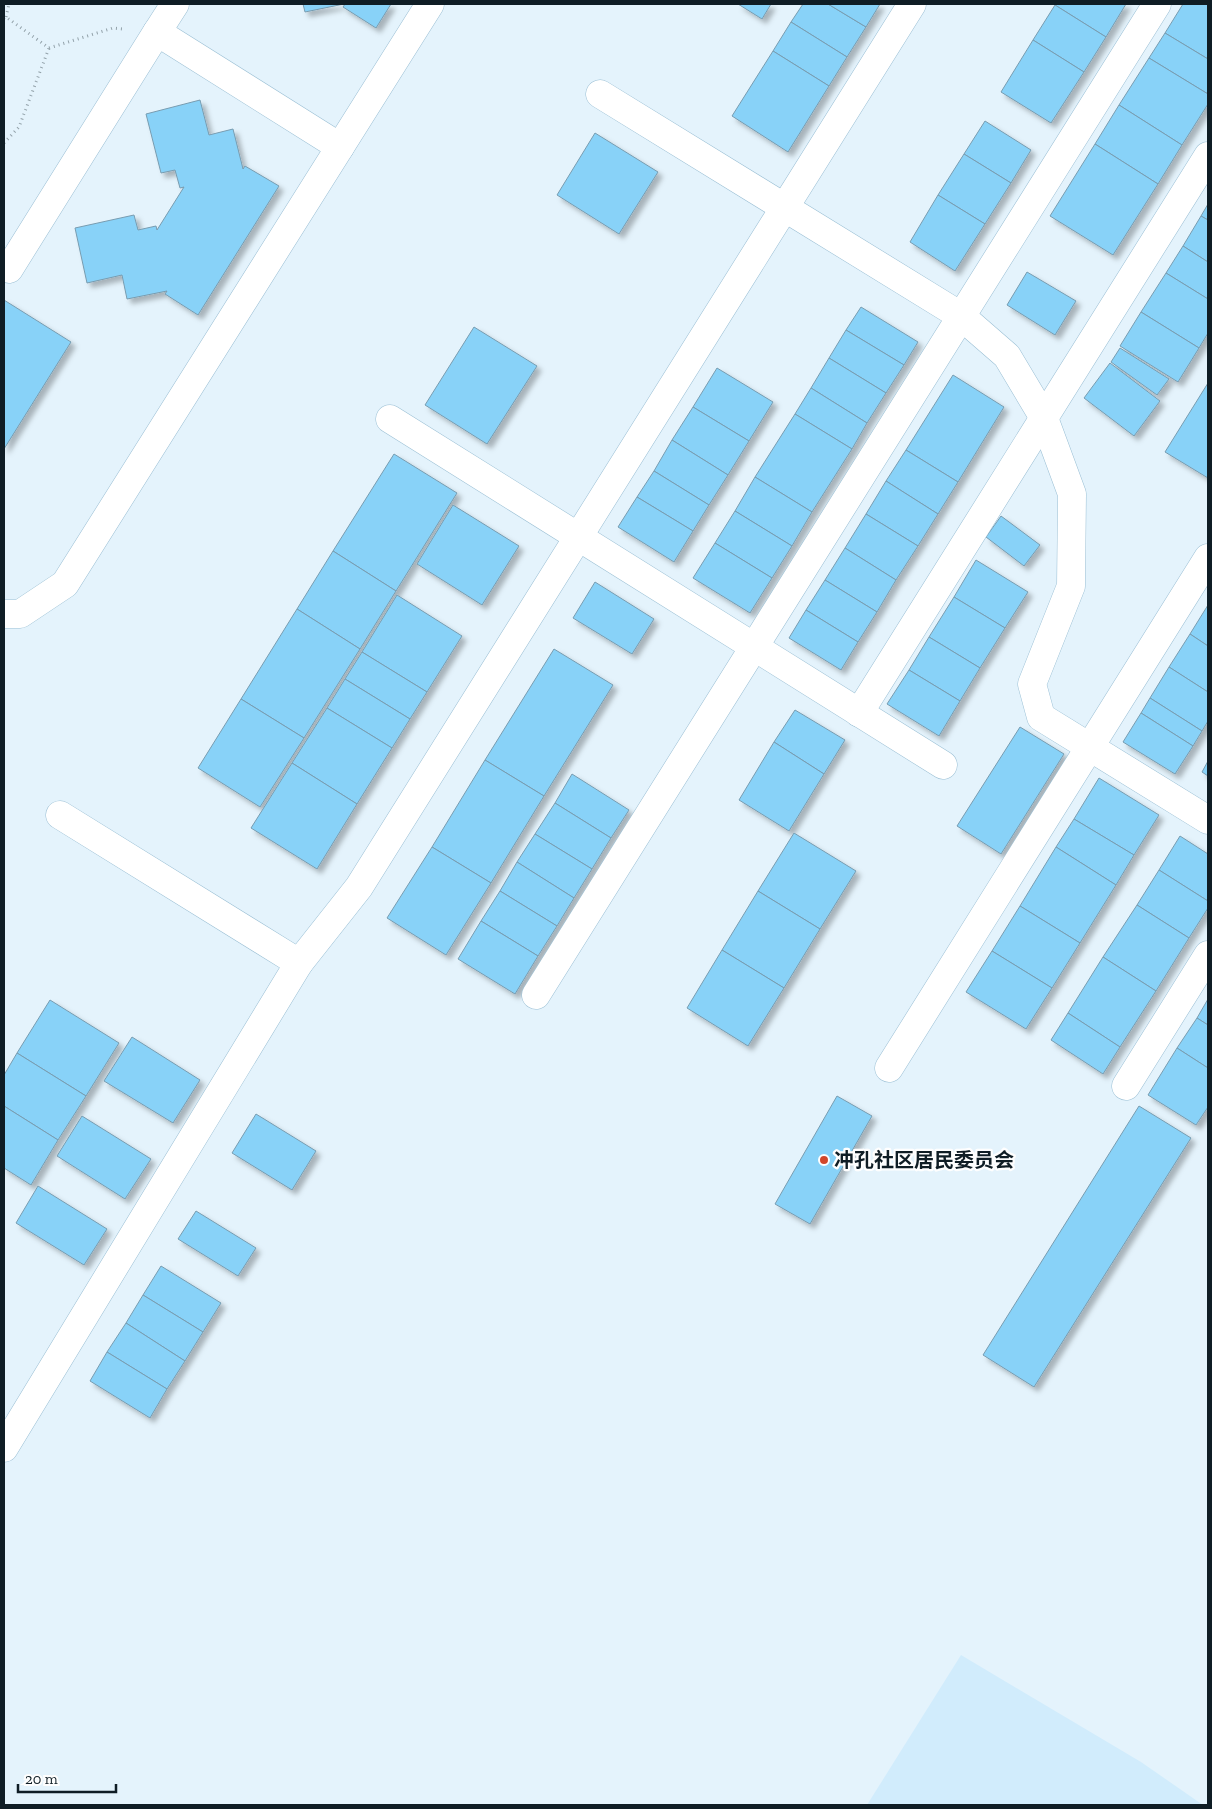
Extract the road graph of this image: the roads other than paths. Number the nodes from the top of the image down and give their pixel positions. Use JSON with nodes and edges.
{"nodes":[{"id":1,"x":175,"y":4,"type":"edge"},
{"id":2,"x":430,"y":4,"type":"edge"},
{"id":3,"x":912,"y":4,"type":"edge"},
{"id":4,"x":1157,"y":4,"type":"edge"},
{"id":5,"x":157,"y":32,"type":"junction"},
{"id":6,"x":600,"y":94,"type":"dead end"},
{"id":7,"x":340,"y":147,"type":"junction"},
{"id":8,"x":1208,"y":156,"type":"edge"},
{"id":9,"x":785,"y":207,"type":"junction"},
{"id":10,"x":4,"y":265,"type":"edge"},
{"id":11,"x":962,"y":316,"type":"junction"},
{"id":12,"x":1044,"y":418,"type":"junction"},
{"id":13,"x":390,"y":419,"type":"dead end"},
{"id":14,"x":578,"y":537,"type":"junction"},
{"id":15,"x":1208,"y":558,"type":"edge"},
{"id":16,"x":4,"y":614,"type":"edge"},
{"id":17,"x":754,"y":647,"type":"junction"},
{"id":18,"x":859,"y":713,"type":"junction"},
{"id":19,"x":1090,"y":747,"type":"junction"},
{"id":20,"x":943,"y":765,"type":"dead end"},
{"id":21,"x":60,"y":816,"type":"dead end"},
{"id":22,"x":1208,"y":820,"type":"edge"},
{"id":23,"x":1208,"y":955,"type":"edge"},
{"id":24,"x":299,"y":963,"type":"junction"},
{"id":25,"x":536,"y":995,"type":"dead end"},
{"id":26,"x":889,"y":1068,"type":"dead end"},
{"id":27,"x":1126,"y":1086,"type":"dead end"},
{"id":28,"x":4,"y":1448,"type":"edge"}],
"edges":[{"from":1,"to":5,"type":"lane"},
{"from":2,"to":7,"type":"lane"},
{"from":3,"to":9,"type":"lane"},
{"from":4,"to":11,"type":"lane"},
{"from":5,"to":7,"type":"lane"},
{"from":5,"to":10,"type":"lane"},
{"from":6,"to":9,"type":"lane"},
{"from":7,"to":16,"type":"lane"},
{"from":8,"to":12,"type":"lane"},
{"from":9,"to":11,"type":"lane"},
{"from":9,"to":14,"type":"lane"},
{"from":11,"to":12,"type":"lane"},
{"from":11,"to":17,"type":"lane"},
{"from":12,"to":18,"type":"lane"},
{"from":12,"to":19,"type":"lane"},
{"from":13,"to":14,"type":"lane"},
{"from":14,"to":17,"type":"lane"},
{"from":14,"to":24,"type":"lane"},
{"from":15,"to":19,"type":"lane"},
{"from":17,"to":18,"type":"lane"},
{"from":17,"to":25,"type":"lane"},
{"from":18,"to":20,"type":"lane"},
{"from":19,"to":22,"type":"lane"},
{"from":19,"to":26,"type":"lane"},
{"from":21,"to":24,"type":"lane"},
{"from":23,"to":27,"type":"lane"},
{"from":24,"to":28,"type":"lane"}]}
